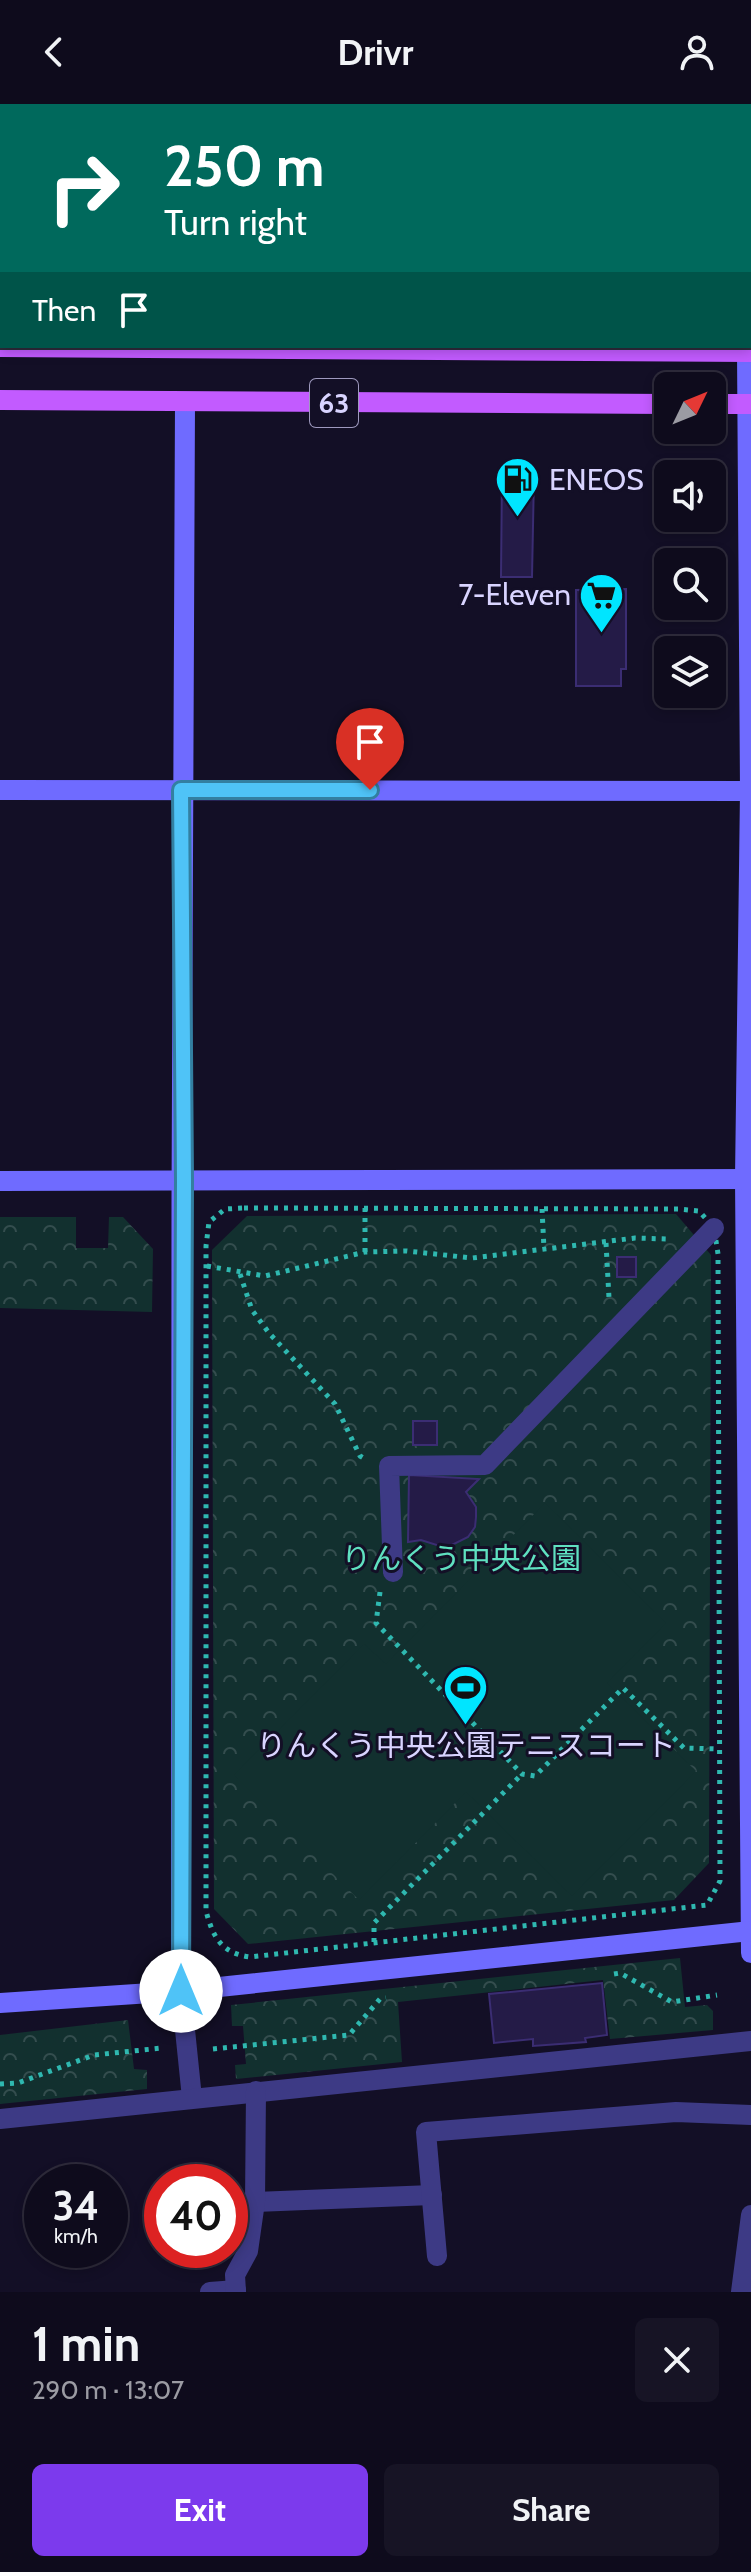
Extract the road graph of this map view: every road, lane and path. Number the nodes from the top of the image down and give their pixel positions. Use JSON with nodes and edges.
{"nodes":[{"id":1,"x":150,"y":348,"type":"edge"},
{"id":2,"x":749,"y":352,"type":"edge"},
{"id":3,"x":0,"y":400,"type":"edge"},
{"id":4,"x":185,"y":403,"type":"junction"},
{"id":5,"x":654,"y":404,"type":"edge"},
{"id":6,"x":726,"y":404,"type":"edge"},
{"id":7,"x":749,"y":404,"type":"edge"},
{"id":8,"x":0,"y":790,"type":"edge"},
{"id":9,"x":181,"y":790,"type":"junction"},
{"id":10,"x":750,"y":791,"type":"edge"},
{"id":11,"x":748,"y":1179,"type":"edge"},
{"id":12,"x":0,"y":1181,"type":"edge"},
{"id":13,"x":184,"y":1181,"type":"junction"},
{"id":14,"x":365,"y":1208,"type":"junction"},
{"id":15,"x":542,"y":1209,"type":"junction"},
{"id":16,"x":714,"y":1228,"type":"junction"},
{"id":17,"x":606,"y":1243,"type":"junction"},
{"id":18,"x":544,"y":1249,"type":"junction"},
{"id":19,"x":365,"y":1252,"type":"junction"},
{"id":20,"x":689,"y":1253,"type":"junction"},
{"id":21,"x":207,"y":1266,"type":"junction"},
{"id":22,"x":240,"y":1274,"type":"junction"},
{"id":23,"x":612,"y":1333,"type":"junction"},
{"id":24,"x":389,"y":1466,"type":"junction"},
{"id":25,"x":393,"y":1572,"type":"joint"},
{"id":26,"x":718,"y":1749,"type":"junction"},
{"id":27,"x":522,"y":1774,"type":"junction"},
{"id":28,"x":750,"y":1931,"type":"edge"},
{"id":29,"x":374,"y":1942,"type":"junction"},
{"id":30,"x":751,"y":1953,"type":"edge"},
{"id":31,"x":605,"y":1975,"type":"dead end"},
{"id":32,"x":181,"y":1991,"type":"junction"},
{"id":33,"x":717,"y":1995,"type":"dead end"},
{"id":34,"x":395,"y":1997,"type":"dead end"},
{"id":35,"x":0,"y":2003,"type":"edge"},
{"id":36,"x":751,"y":2041,"type":"edge"},
{"id":37,"x":167,"y":2048,"type":"dead end"},
{"id":38,"x":208,"y":2050,"type":"dead end"},
{"id":39,"x":0,"y":2084,"type":"edge"},
{"id":40,"x":256,"y":2091,"type":"junction"},
{"id":41,"x":192,"y":2098,"type":"junction"},
{"id":42,"x":751,"y":2115,"type":"edge"},
{"id":43,"x":0,"y":2119,"type":"edge"},
{"id":44,"x":432,"y":2195,"type":"junction"},
{"id":45,"x":255,"y":2202,"type":"junction"},
{"id":46,"x":751,"y":2215,"type":"edge"},
{"id":47,"x":437,"y":2256,"type":"dead end"},
{"id":48,"x":236,"y":2291,"type":"edge"},
{"id":49,"x":210,"y":2292,"type":"edge"},
{"id":50,"x":741,"y":2292,"type":"edge"}],
"edges":[{"from":1,"to":2,"type":"main road","number":"63"},
{"from":2,"to":7,"type":"street"},
{"from":3,"to":4,"type":"main road","number":"63"},
{"from":4,"to":5,"type":"main road","number":"63"},
{"from":4,"to":9,"type":"street"},
{"from":6,"to":7,"type":"main road"},
{"from":7,"to":10,"type":"street"},
{"from":8,"to":9,"type":"street"},
{"from":9,"to":10,"type":"street"},
{"from":9,"to":13,"type":"street"},
{"from":10,"to":11,"type":"street"},
{"from":11,"to":13,"type":"street"},
{"from":11,"to":28,"type":"street"},
{"from":12,"to":13,"type":"street"},
{"from":13,"to":32,"type":"street"},
{"from":14,"to":15,"type":"path"},
{"from":14,"to":19,"type":"path"},
{"from":14,"to":21,"type":"path"},
{"from":15,"to":16,"type":"path"},
{"from":15,"to":18,"type":"path"},
{"from":16,"to":20,"type":"street"},
{"from":16,"to":26,"type":"path"},
{"from":17,"to":18,"type":"path"},
{"from":17,"to":20,"type":"path"},
{"from":17,"to":23,"type":"path"},
{"from":18,"to":19,"type":"path"},
{"from":19,"to":22,"type":"path"},
{"from":20,"to":23,"type":"street"},
{"from":21,"to":22,"type":"path"},
{"from":21,"to":29,"type":"path"},
{"from":22,"to":24,"type":"path"},
{"from":23,"to":24,"type":"street"},
{"from":24,"to":25,"type":"street"},
{"from":25,"to":27,"type":"path"},
{"from":26,"to":27,"type":"path"},
{"from":26,"to":29,"type":"path"},
{"from":27,"to":29,"type":"path"},
{"from":28,"to":30,"type":"street"},
{"from":28,"to":32,"type":"street"},
{"from":31,"to":33,"type":"path"},
{"from":32,"to":35,"type":"street"},
{"from":32,"to":41,"type":"street"},
{"from":34,"to":38,"type":"path"},
{"from":36,"to":40,"type":"street"},
{"from":37,"to":39,"type":"path"},
{"from":40,"to":41,"type":"street"},
{"from":40,"to":45,"type":"street"},
{"from":41,"to":43,"type":"street"},
{"from":42,"to":44,"type":"street"},
{"from":44,"to":45,"type":"street"},
{"from":44,"to":47,"type":"street"},
{"from":45,"to":48,"type":"street"},
{"from":46,"to":50,"type":"street"},
{"from":48,"to":49,"type":"street"}]}
